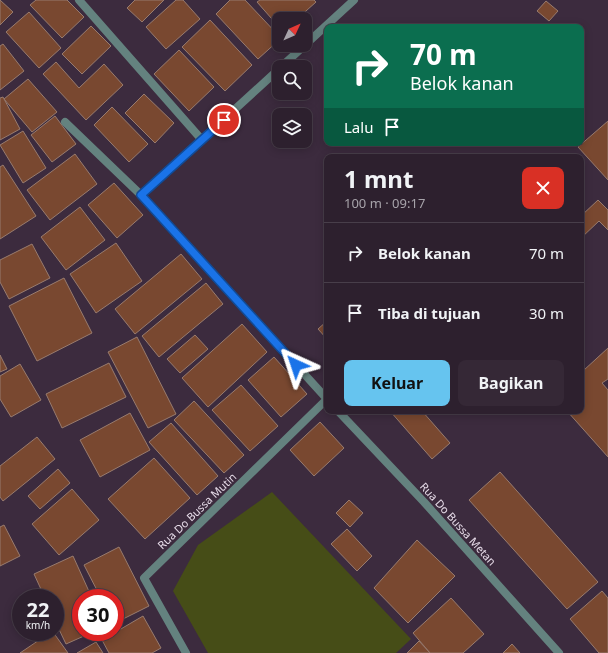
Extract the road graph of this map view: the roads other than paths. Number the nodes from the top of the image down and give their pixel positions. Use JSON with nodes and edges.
{"nodes":[{"id":1,"x":79,"y":0,"type":"edge"},
{"id":2,"x":354,"y":0,"type":"edge"},
{"id":3,"x":328,"y":24,"type":"edge"},
{"id":4,"x":324,"y":28,"type":"edge"},
{"id":5,"x":289,"y":60,"type":"edge"},
{"id":6,"x":272,"y":75,"type":"edge"},
{"id":7,"x":65,"y":122,"type":"dead end"},
{"id":8,"x":202,"y":140,"type":"junction"},
{"id":9,"x":141,"y":195,"type":"junction"},
{"id":10,"x":324,"y":396,"type":"edge"},
{"id":11,"x":324,"y":402,"type":"edge"},
{"id":12,"x":341,"y":414,"type":"edge"},
{"id":13,"x":186,"y":653,"type":"edge"},
{"id":14,"x":559,"y":653,"type":"edge"}],
"edges":[{"from":1,"to":8,"type":"street"},
{"from":2,"to":3,"type":"street"},
{"from":4,"to":5,"type":"street"},
{"from":6,"to":8,"type":"street"},
{"from":7,"to":9,"type":"street"},
{"from":8,"to":9,"type":"street"},
{"from":9,"to":10,"type":"street"},
{"from":11,"to":13,"type":"street","name":"Rua Do Bussa Mutin"},
{"from":12,"to":14,"type":"street","name":"Rua Do Bussa Metan"}]}
